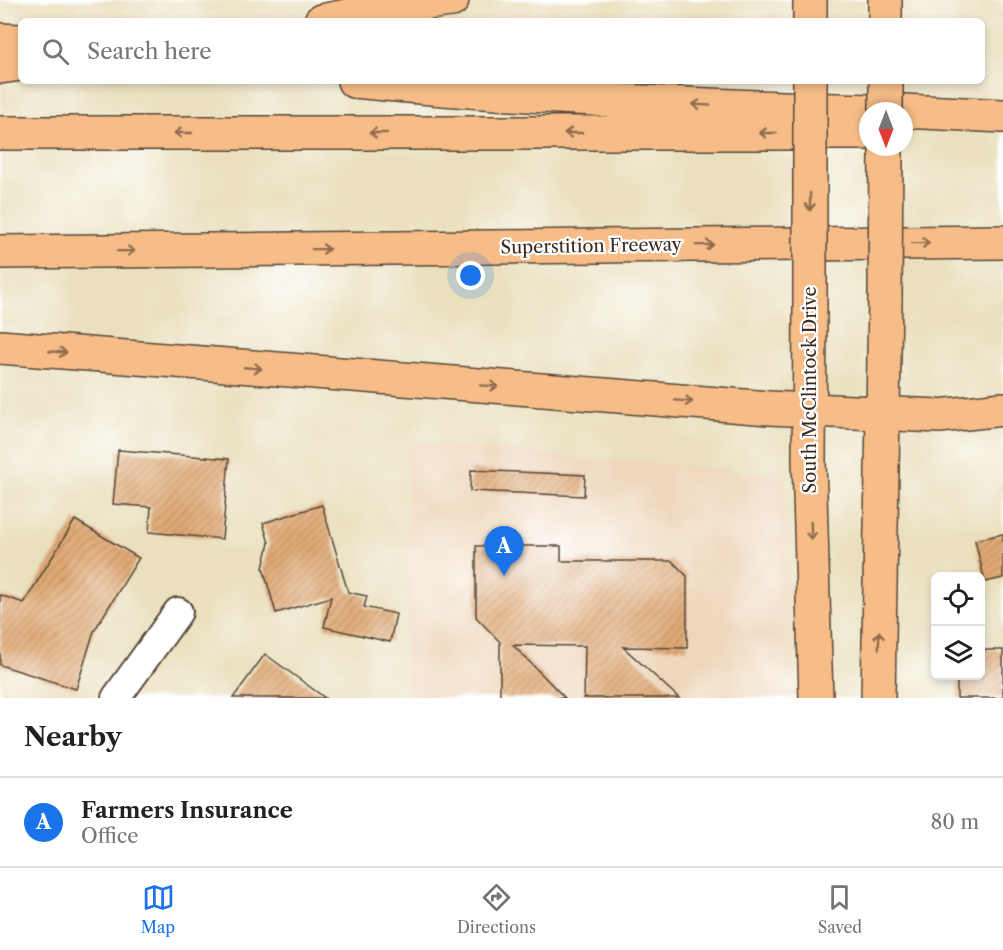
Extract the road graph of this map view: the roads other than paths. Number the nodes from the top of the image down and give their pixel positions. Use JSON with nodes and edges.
{"nodes":[{"id":1,"x":452,"y":0,"type":"edge"},
{"id":2,"x":810,"y":0,"type":"edge"},
{"id":3,"x":885,"y":0,"type":"edge"},
{"id":4,"x":336,"y":18,"type":"edge"},
{"id":5,"x":810,"y":18,"type":"edge"},
{"id":6,"x":885,"y":18,"type":"edge"},
{"id":7,"x":0,"y":40,"type":"edge"},
{"id":8,"x":18,"y":41,"type":"edge"},
{"id":9,"x":18,"y":64,"type":"edge"},
{"id":10,"x":0,"y":67,"type":"edge"},
{"id":11,"x":385,"y":84,"type":"edge"},
{"id":12,"x":810,"y":84,"type":"edge"},
{"id":13,"x":886,"y":84,"type":"edge"},
{"id":14,"x":886,"y":102,"type":"edge"},
{"id":15,"x":859,"y":110,"type":"edge"},
{"id":16,"x":913,"y":111,"type":"edge"},
{"id":17,"x":1003,"y":116,"type":"edge"},
{"id":18,"x":0,"y":133,"type":"edge"},
{"id":19,"x":859,"y":133,"type":"edge"},
{"id":20,"x":913,"y":133,"type":"edge"},
{"id":21,"x":1003,"y":133,"type":"edge"},
{"id":22,"x":885,"y":156,"type":"edge"},
{"id":23,"x":1003,"y":242,"type":"edge"},
{"id":24,"x":0,"y":252,"type":"edge"},
{"id":25,"x":67,"y":252,"type":"junction"},
{"id":26,"x":0,"y":259,"type":"edge"},
{"id":27,"x":0,"y":347,"type":"edge"},
{"id":28,"x":1003,"y":409,"type":"edge"},
{"id":29,"x":808,"y":410,"type":"junction"},
{"id":30,"x":884,"y":413,"type":"junction"},
{"id":31,"x":178,"y":612,"type":"dead end"},
{"id":32,"x":116,"y":698,"type":"edge"},
{"id":33,"x":816,"y":698,"type":"edge"},
{"id":34,"x":878,"y":698,"type":"edge"}],
"edges":[{"from":1,"to":4,"type":"main road"},
{"from":2,"to":5,"type":"main road"},
{"from":3,"to":6,"type":"main road"},
{"from":7,"to":8,"type":"main road"},
{"from":9,"to":10,"type":"main road"},
{"from":15,"to":11,"type":"main road","one_way":true},
{"from":12,"to":29,"type":"main road","name":"South McClintock Drive","one_way":true,"bridge":true},
{"from":13,"to":14,"type":"main road","bridge":true},
{"from":16,"to":17,"type":"main road"},
{"from":19,"to":18,"type":"main road","one_way":true},
{"from":20,"to":21,"type":"main road"},
{"from":22,"to":30,"type":"main road","bridge":true},
{"from":25,"to":23,"type":"main road","name":"Superstition Freeway","one_way":true},
{"from":24,"to":25,"type":"main road","name":"Superstition Freeway"},
{"from":25,"to":26,"type":"main road"},
{"from":27,"to":29,"type":"main road","one_way":true},
{"from":28,"to":30,"type":"main road"},
{"from":29,"to":30,"type":"main road"},
{"from":29,"to":33,"type":"main road","name":"South McClintock Drive","one_way":true},
{"from":34,"to":30,"type":"main road","one_way":true},
{"from":31,"to":32,"type":"street"}]}
